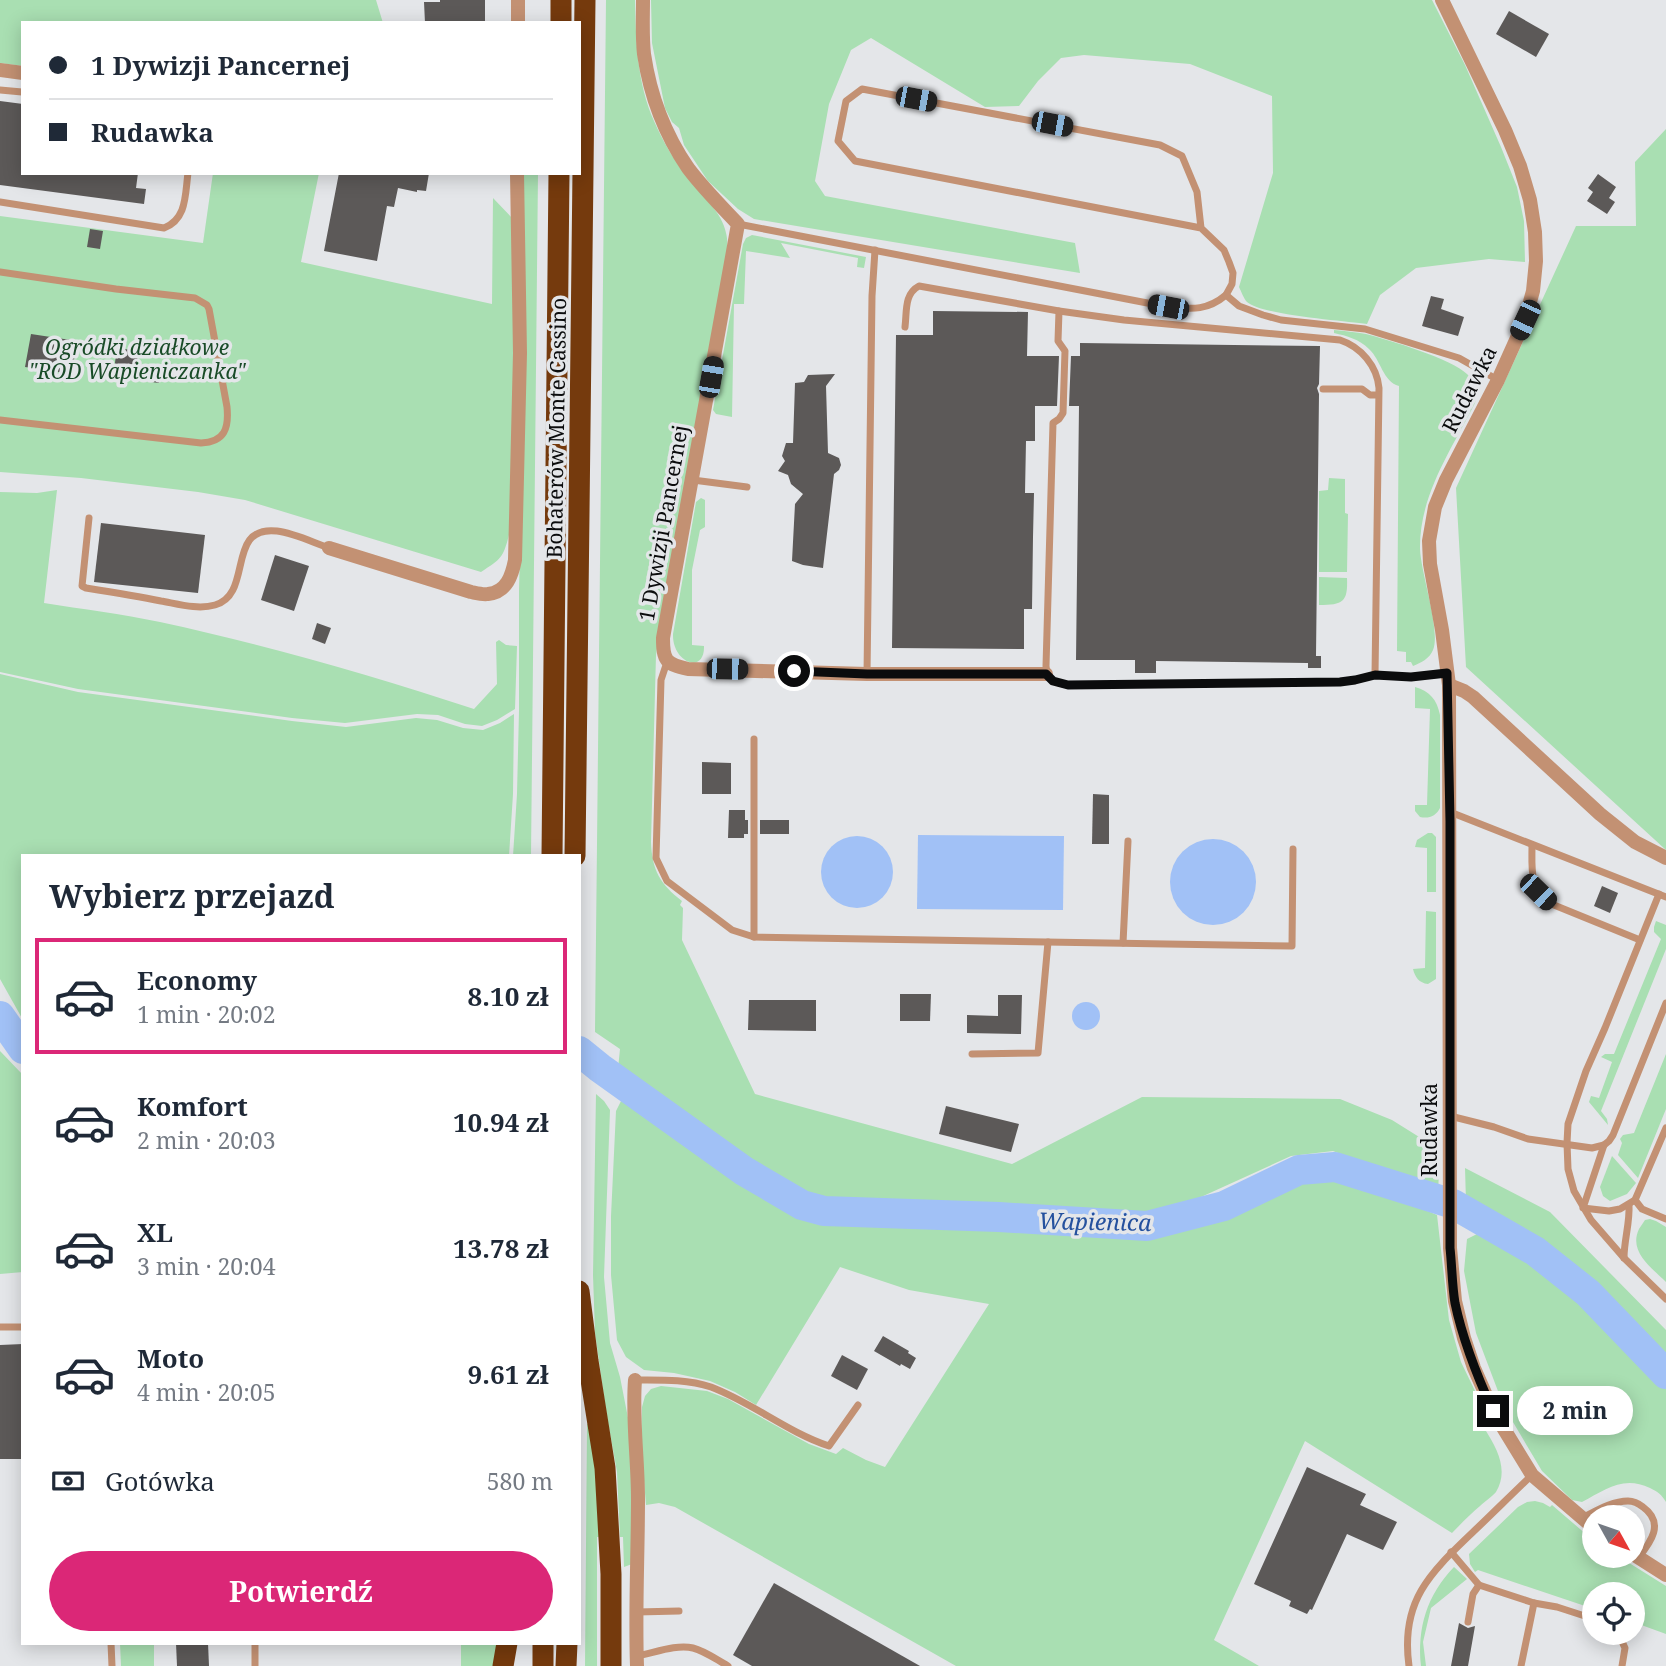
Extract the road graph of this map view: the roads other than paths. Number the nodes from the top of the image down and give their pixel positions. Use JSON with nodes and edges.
{"nodes":[{"id":1,"x":518,"y":0,"type":"edge"},
{"id":2,"x":561,"y":0,"type":"edge"},
{"id":3,"x":585,"y":0,"type":"edge"},
{"id":4,"x":643,"y":0,"type":"edge"},
{"id":5,"x":1442,"y":0,"type":"edge"},
{"id":6,"x":518,"y":21,"type":"edge"},
{"id":7,"x":561,"y":21,"type":"edge"},
{"id":8,"x":0,"y":70,"type":"edge"},
{"id":9,"x":21,"y":73,"type":"edge"},
{"id":10,"x":0,"y":89,"type":"edge"},
{"id":11,"x":21,"y":92,"type":"edge"},
{"id":12,"x":188,"y":175,"type":"edge"},
{"id":13,"x":517,"y":175,"type":"edge"},
{"id":14,"x":559,"y":175,"type":"edge"},
{"id":15,"x":0,"y":202,"type":"edge"},
{"id":16,"x":738,"y":224,"type":"junction"},
{"id":17,"x":1201,"y":228,"type":"junction"},
{"id":18,"x":875,"y":250,"type":"junction"},
{"id":19,"x":0,"y":272,"type":"edge"},
{"id":20,"x":1226,"y":295,"type":"junction"},
{"id":21,"x":1059,"y":312,"type":"junction"},
{"id":22,"x":905,"y":327,"type":"dead end"},
{"id":23,"x":1498,"y":380,"type":"junction"},
{"id":24,"x":1323,"y":389,"type":"dead end"},
{"id":25,"x":1378,"y":395,"type":"junction"},
{"id":26,"x":0,"y":420,"type":"edge"},
{"id":27,"x":693,"y":480,"type":"junction"},
{"id":28,"x":747,"y":486,"type":"dead end"},
{"id":29,"x":89,"y":519,"type":"dead end"},
{"id":30,"x":329,"y":548,"type":"joint"},
{"id":31,"x":667,"y":662,"type":"junction"},
{"id":32,"x":867,"y":674,"type":"junction"},
{"id":33,"x":1046,"y":674,"type":"junction"},
{"id":34,"x":1375,"y":675,"type":"junction"},
{"id":35,"x":1448,"y":679,"type":"junction"},
{"id":36,"x":754,"y":739,"type":"dead end"},
{"id":37,"x":1450,"y":812,"type":"junction"},
{"id":38,"x":1128,"y":841,"type":"dead end"},
{"id":39,"x":1532,"y":845,"type":"junction"},
{"id":40,"x":1293,"y":849,"type":"dead end"},
{"id":41,"x":552,"y":854,"type":"edge"},
{"id":42,"x":575,"y":854,"type":"edge"},
{"id":43,"x":1666,"y":858,"type":"edge"},
{"id":44,"x":1662,"y":896,"type":"edge"},
{"id":45,"x":754,"y":937,"type":"junction"},
{"id":46,"x":1640,"y":940,"type":"junction"},
{"id":47,"x":1048,"y":942,"type":"junction"},
{"id":48,"x":1123,"y":943,"type":"junction"},
{"id":49,"x":1666,"y":1003,"type":"edge"},
{"id":50,"x":972,"y":1054,"type":"dead end"},
{"id":51,"x":1450,"y":1116,"type":"junction"},
{"id":52,"x":1666,"y":1128,"type":"edge"},
{"id":53,"x":1567,"y":1143,"type":"junction"},
{"id":54,"x":1604,"y":1145,"type":"junction"},
{"id":55,"x":1632,"y":1203,"type":"junction"},
{"id":56,"x":1583,"y":1208,"type":"junction"},
{"id":57,"x":1666,"y":1219,"type":"edge"},
{"id":58,"x":1624,"y":1258,"type":"junction"},
{"id":59,"x":1666,"y":1299,"type":"edge"},
{"id":60,"x":581,"y":1305,"type":"edge"},
{"id":61,"x":0,"y":1327,"type":"edge"},
{"id":62,"x":21,"y":1327,"type":"edge"},
{"id":63,"x":635,"y":1380,"type":"joint"},
{"id":64,"x":858,"y":1405,"type":"dead end"},
{"id":65,"x":1532,"y":1475,"type":"junction"},
{"id":66,"x":1608,"y":1505,"type":"edge"},
{"id":67,"x":1640,"y":1505,"type":"edge"},
{"id":68,"x":1645,"y":1509,"type":"edge"},
{"id":69,"x":1581,"y":1518,"type":"edge"},
{"id":70,"x":1645,"y":1548,"type":"edge"},
{"id":71,"x":1451,"y":1552,"type":"junction"},
{"id":72,"x":1645,"y":1562,"type":"edge"},
{"id":73,"x":1666,"y":1575,"type":"edge"},
{"id":74,"x":1479,"y":1585,"type":"junction"},
{"id":75,"x":1534,"y":1603,"type":"junction"},
{"id":76,"x":679,"y":1611,"type":"dead end"},
{"id":77,"x":636,"y":1612,"type":"junction"},
{"id":78,"x":1582,"y":1615,"type":"edge"},
{"id":79,"x":1468,"y":1622,"type":"dead end"},
{"id":80,"x":111,"y":1645,"type":"edge"},
{"id":81,"x":255,"y":1645,"type":"edge"},
{"id":82,"x":508,"y":1645,"type":"edge"},
{"id":83,"x":543,"y":1645,"type":"edge"},
{"id":84,"x":567,"y":1645,"type":"edge"},
{"id":85,"x":1624,"y":1645,"type":"edge"},
{"id":86,"x":637,"y":1661,"type":"edge"},
{"id":87,"x":112,"y":1666,"type":"edge"},
{"id":88,"x":255,"y":1666,"type":"edge"},
{"id":89,"x":503,"y":1666,"type":"edge"},
{"id":90,"x":543,"y":1666,"type":"edge"},
{"id":91,"x":566,"y":1666,"type":"edge"},
{"id":92,"x":611,"y":1666,"type":"edge"},
{"id":93,"x":728,"y":1666,"type":"edge"},
{"id":94,"x":1409,"y":1666,"type":"edge"},
{"id":95,"x":1521,"y":1666,"type":"edge"},
{"id":96,"x":1622,"y":1666,"type":"edge"}],
"edges":[{"from":1,"to":6,"type":"street"},
{"from":2,"to":7,"type":"highway"},
{"from":3,"to":42,"type":"highway","name":"Bohaterów Monte Cassino"},
{"from":4,"to":16,"type":"street"},
{"from":5,"to":23,"type":"street","name":"Rudawka"},
{"from":8,"to":9,"type":"street"},
{"from":10,"to":11,"type":"lane"},
{"from":12,"to":15,"type":"lane"},
{"from":13,"to":30,"type":"street"},
{"from":14,"to":41,"type":"highway","name":"Bohaterów Monte Cassino"},
{"from":16,"to":18,"type":"lane"},
{"from":16,"to":27,"type":"street","name":"1 Dywizji Pancernej"},
{"from":17,"to":17,"type":"lane"},
{"from":17,"to":20,"type":"lane"},
{"from":18,"to":20,"type":"lane"},
{"from":18,"to":32,"type":"lane"},
{"from":19,"to":26,"type":"lane"},
{"from":20,"to":23,"type":"lane"},
{"from":21,"to":22,"type":"lane"},
{"from":21,"to":25,"type":"lane"},
{"from":21,"to":33,"type":"lane"},
{"from":23,"to":35,"type":"street","name":"Rudawka"},
{"from":24,"to":25,"type":"lane"},
{"from":25,"to":34,"type":"lane"},
{"from":27,"to":28,"type":"lane"},
{"from":27,"to":31,"type":"street","name":"1 Dywizji Pancernej"},
{"from":29,"to":30,"type":"lane"},
{"from":31,"to":32,"type":"street"},
{"from":31,"to":45,"type":"lane"},
{"from":32,"to":33,"type":"street"},
{"from":33,"to":34,"type":"lane"},
{"from":34,"to":35,"type":"lane"},
{"from":35,"to":37,"type":"street","name":"Rudawka"},
{"from":35,"to":43,"type":"street"},
{"from":36,"to":45,"type":"lane"},
{"from":37,"to":39,"type":"lane"},
{"from":37,"to":51,"type":"street","name":"Rudawka"},
{"from":38,"to":48,"type":"lane"},
{"from":39,"to":44,"type":"lane"},
{"from":39,"to":46,"type":"lane"},
{"from":40,"to":48,"type":"lane"},
{"from":44,"to":46,"type":"lane"},
{"from":45,"to":47,"type":"lane"},
{"from":46,"to":53,"type":"lane"},
{"from":47,"to":48,"type":"lane"},
{"from":47,"to":50,"type":"lane"},
{"from":49,"to":54,"type":"lane"},
{"from":51,"to":53,"type":"lane"},
{"from":51,"to":65,"type":"street","name":"Rudawka"},
{"from":52,"to":55,"type":"lane"},
{"from":53,"to":54,"type":"lane"},
{"from":53,"to":56,"type":"lane"},
{"from":54,"to":56,"type":"lane"},
{"from":55,"to":56,"type":"lane"},
{"from":55,"to":57,"type":"lane"},
{"from":55,"to":58,"type":"lane"},
{"from":56,"to":58,"type":"lane"},
{"from":58,"to":59,"type":"lane"},
{"from":60,"to":92,"type":"highway"},
{"from":61,"to":62,"type":"lane"},
{"from":63,"to":64,"type":"lane"},
{"from":63,"to":77,"type":"street"},
{"from":65,"to":69,"type":"street","name":"Rudawka"},
{"from":65,"to":71,"type":"lane"},
{"from":66,"to":67,"type":"lane"},
{"from":68,"to":70,"type":"lane"},
{"from":71,"to":74,"type":"lane"},
{"from":71,"to":94,"type":"lane"},
{"from":72,"to":73,"type":"street"},
{"from":74,"to":75,"type":"lane"},
{"from":74,"to":79,"type":"lane"},
{"from":75,"to":78,"type":"lane"},
{"from":75,"to":95,"type":"lane"},
{"from":76,"to":77,"type":"lane"},
{"from":77,"to":86,"type":"street"},
{"from":80,"to":87,"type":"lane"},
{"from":81,"to":88,"type":"lane"},
{"from":82,"to":89,"type":"highway"},
{"from":83,"to":90,"type":"highway"},
{"from":84,"to":91,"type":"highway"},
{"from":85,"to":96,"type":"lane"},
{"from":86,"to":93,"type":"lane"}]}
